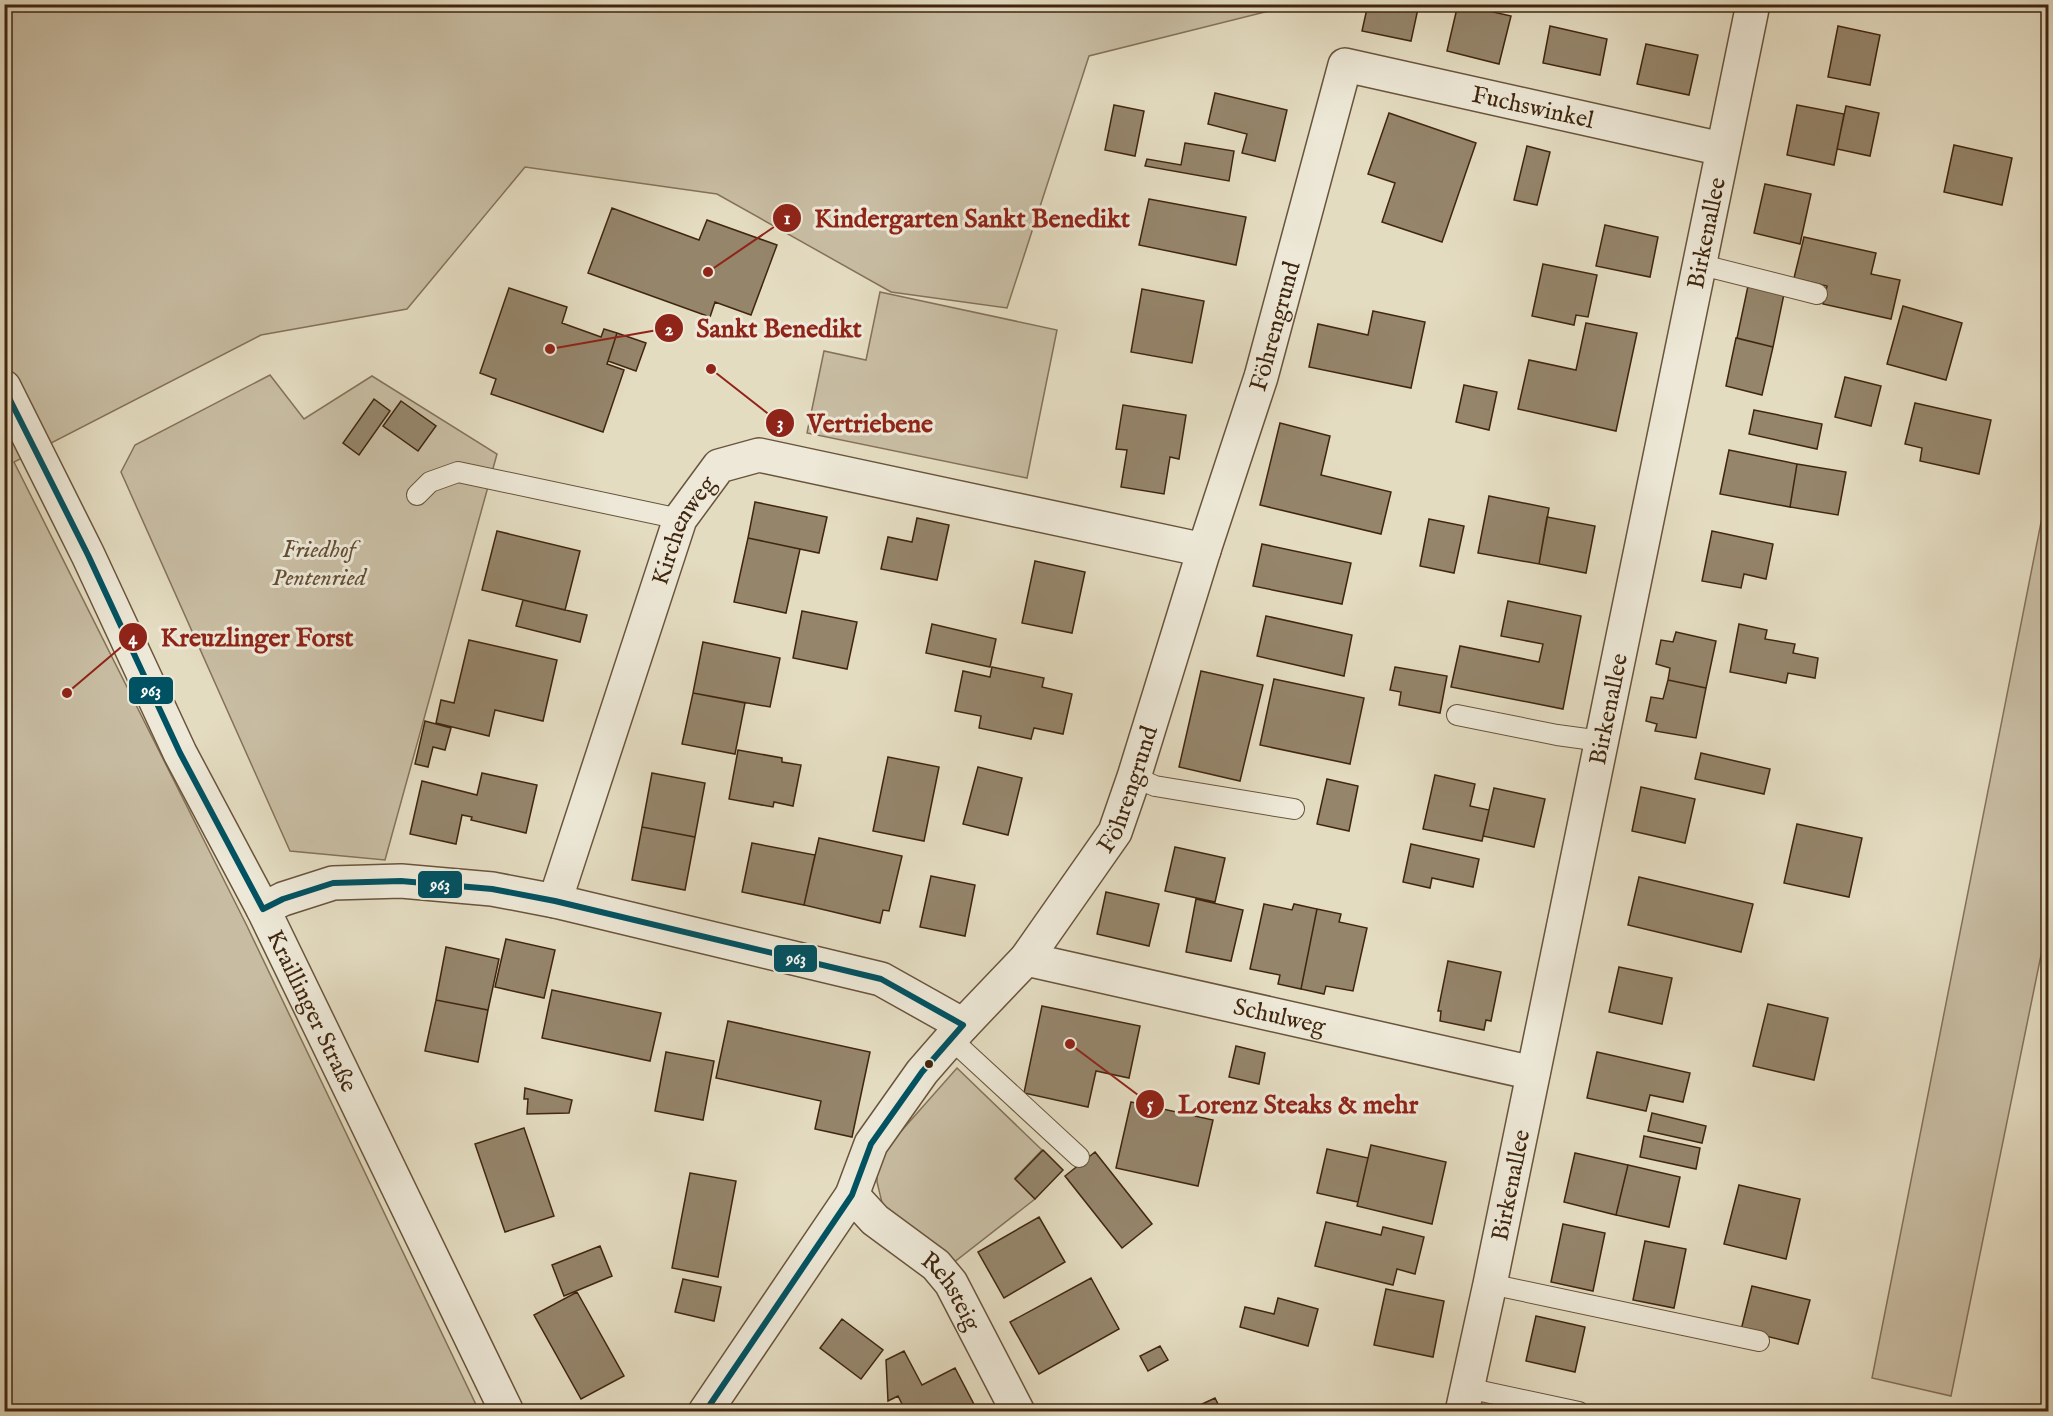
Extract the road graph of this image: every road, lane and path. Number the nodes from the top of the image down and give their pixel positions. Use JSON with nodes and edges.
{"nodes":[{"id":1,"x":1753,"y":4,"type":"edge"},
{"id":2,"x":1345,"y":65,"type":"joint"},
{"id":3,"x":1722,"y":149,"type":"junction"},
{"id":4,"x":1698,"y":264,"type":"junction"},
{"id":5,"x":1817,"y":294,"type":"dead end"},
{"id":6,"x":4,"y":387,"type":"edge"},
{"id":7,"x":417,"y":495,"type":"dead end"},
{"id":8,"x":680,"y":519,"type":"junction"},
{"id":9,"x":1204,"y":550,"type":"junction"},
{"id":10,"x":1456,"y":715,"type":"dead end"},
{"id":11,"x":1601,"y":741,"type":"junction"},
{"id":12,"x":1134,"y":777,"type":"junction"},
{"id":13,"x":1294,"y":809,"type":"dead end"},
{"id":14,"x":555,"y":901,"type":"junction"},
{"id":15,"x":263,"y":909,"type":"junction"},
{"id":16,"x":1026,"y":959,"type":"junction"},
{"id":17,"x":957,"y":1032,"type":"junction"},
{"id":18,"x":1533,"y":1073,"type":"junction"},
{"id":19,"x":1079,"y":1157,"type":"dead end"},
{"id":20,"x":852,"y":1195,"type":"junction"},
{"id":21,"x":1490,"y":1284,"type":"junction"},
{"id":22,"x":1758,"y":1341,"type":"dead end"},
{"id":23,"x":1465,"y":1400,"type":"edge"},
{"id":24,"x":507,"y":1412,"type":"edge"},
{"id":25,"x":705,"y":1412,"type":"edge"},
{"id":26,"x":1018,"y":1412,"type":"edge"},
{"id":27,"x":1579,"y":1412,"type":"edge"}],
"edges":[{"from":1,"to":3,"type":"street","name":"Birkenallee"},
{"from":2,"to":3,"type":"street","name":"Fuchswinkel"},
{"from":2,"to":9,"type":"street","name":"Föhrengrund"},
{"from":3,"to":4,"type":"street","name":"Birkenallee"},
{"from":4,"to":5,"type":"lane"},
{"from":4,"to":11,"type":"street","name":"Birkenallee"},
{"from":6,"to":15,"type":"street","name":"Kraillinger Straße"},
{"from":7,"to":8,"type":"lane"},
{"from":8,"to":9,"type":"street","name":"Kirchenweg"},
{"from":8,"to":14,"type":"street","name":"Kirchenweg"},
{"from":9,"to":12,"type":"street","name":"Föhrengrund"},
{"from":10,"to":11,"type":"lane"},
{"from":11,"to":18,"type":"street","name":"Birkenallee"},
{"from":12,"to":13,"type":"lane"},
{"from":12,"to":16,"type":"street","name":"Föhrengrund"},
{"from":14,"to":15,"type":"street"},
{"from":14,"to":17,"type":"street"},
{"from":15,"to":24,"type":"street","name":"Kraillinger Straße"},
{"from":16,"to":17,"type":"street","name":"Föhrengrund"},
{"from":16,"to":18,"type":"street","name":"Schulweg"},
{"from":17,"to":19,"type":"lane"},
{"from":17,"to":20,"type":"street","name":"Föhrengrund"},
{"from":18,"to":21,"type":"street","name":"Birkenallee"},
{"from":20,"to":25,"type":"street","name":"Föhrengrund"},
{"from":20,"to":26,"type":"street","name":"Rehsteig"},
{"from":21,"to":22,"type":"lane"},
{"from":21,"to":23,"type":"street","name":"Birkenallee"},
{"from":23,"to":27,"type":"lane"}]}
